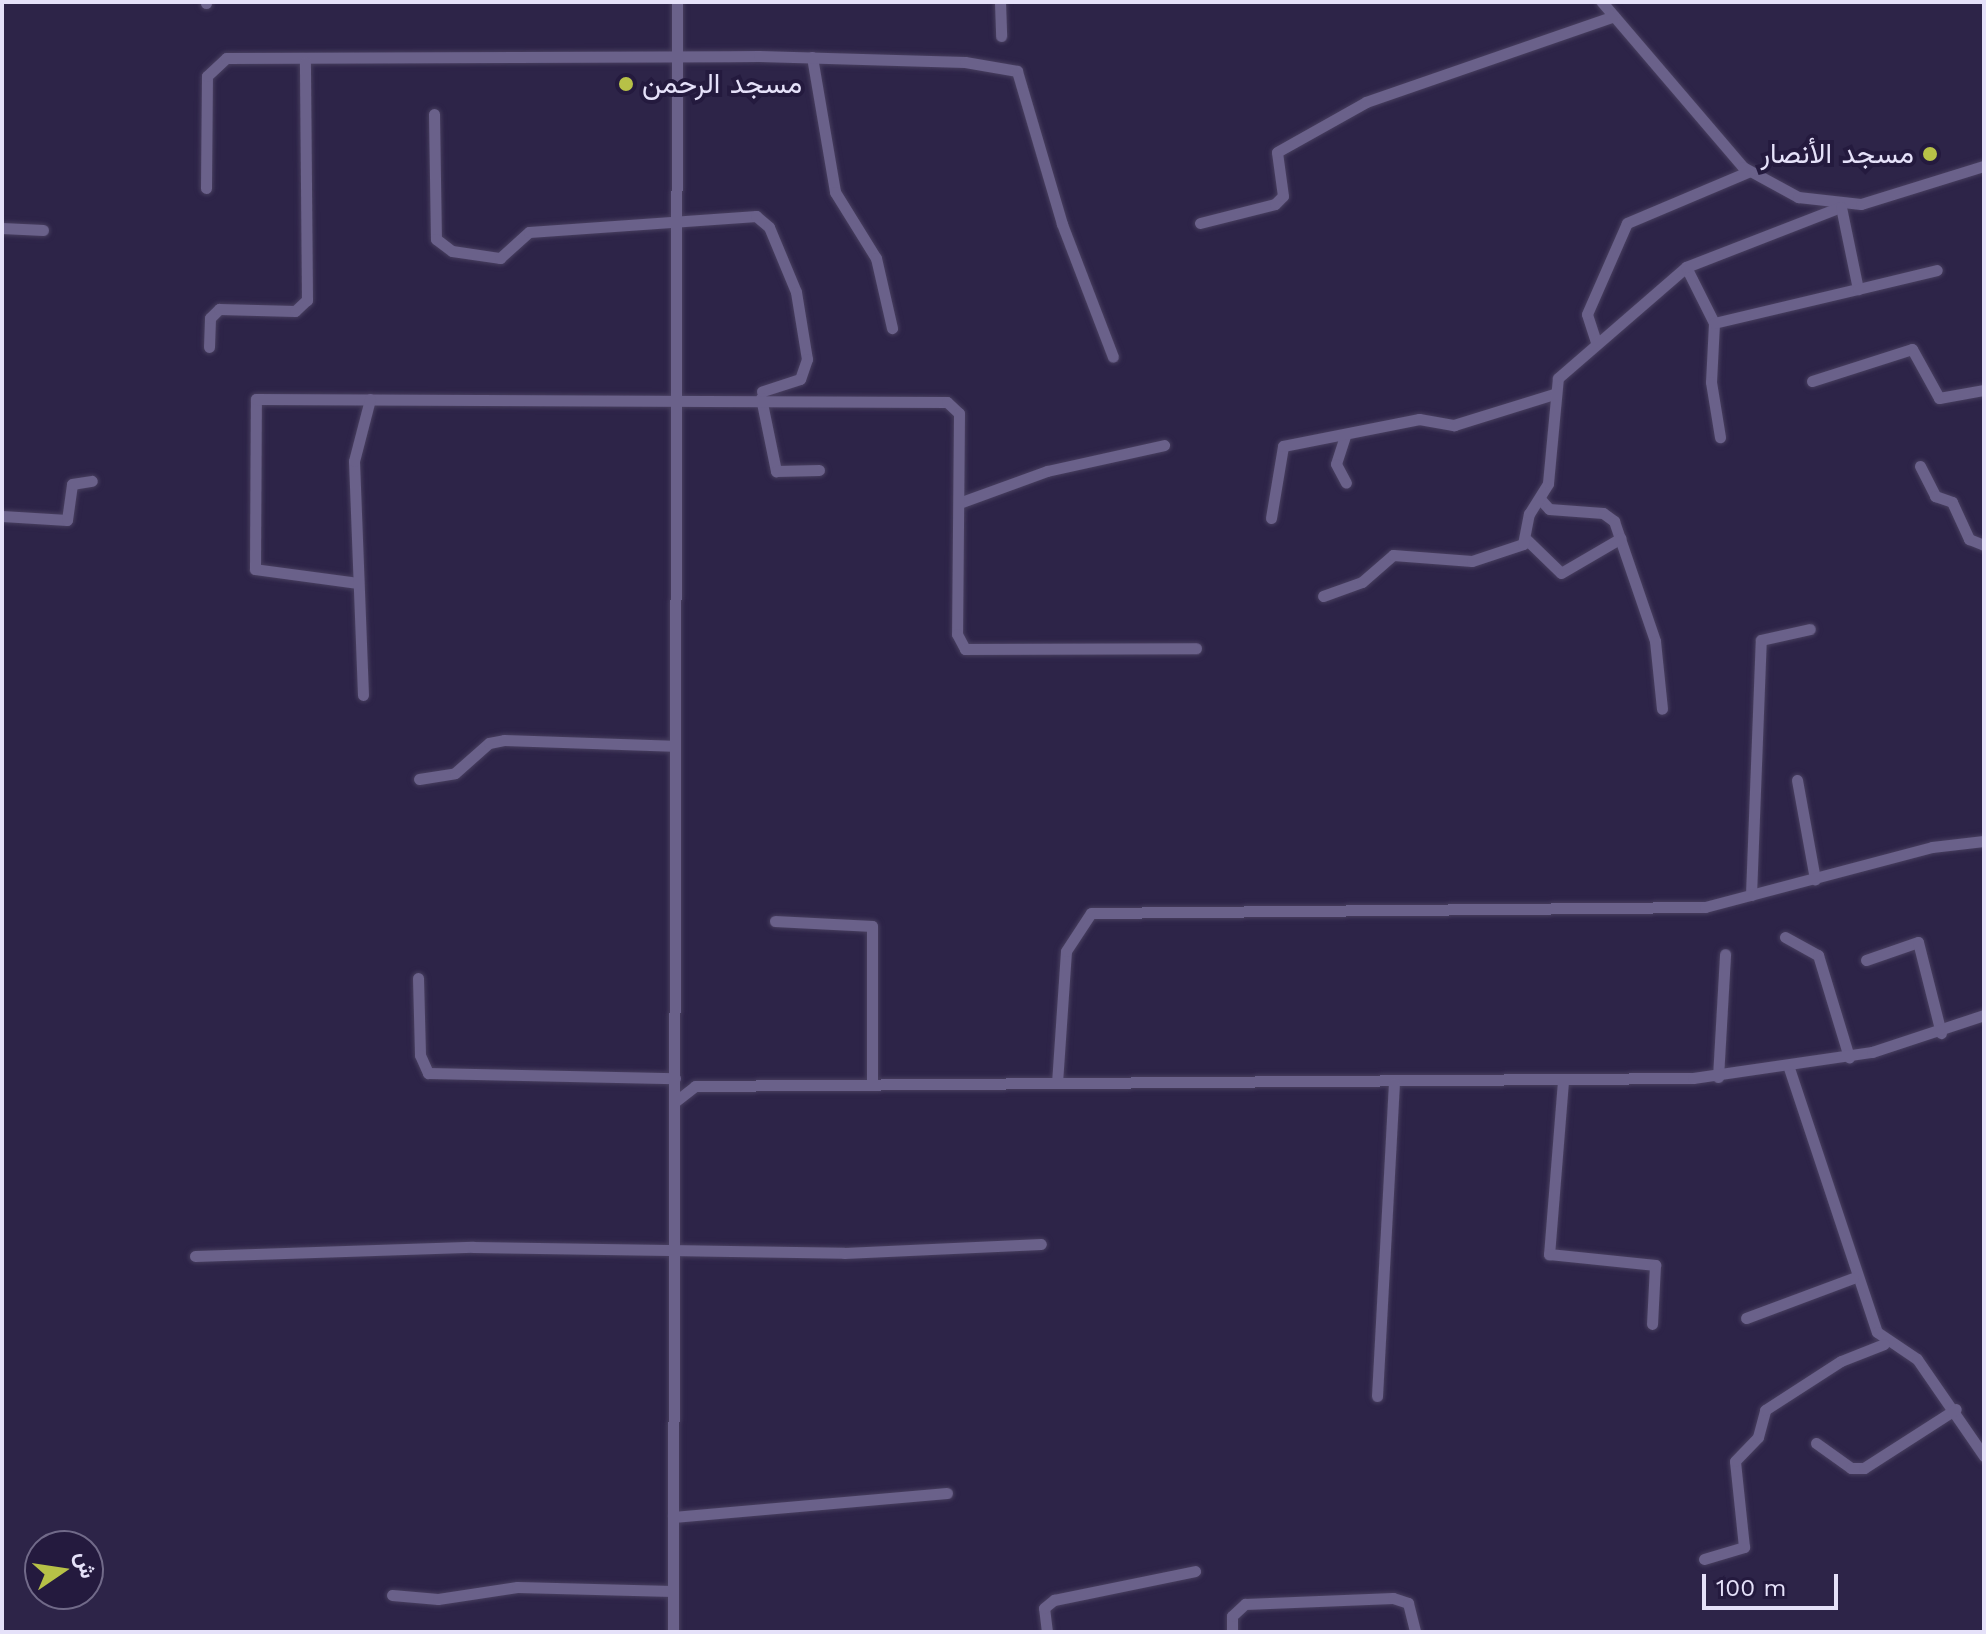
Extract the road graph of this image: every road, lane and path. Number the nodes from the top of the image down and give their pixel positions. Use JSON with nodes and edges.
{"nodes":[{"id":1,"x":677,"y":2,"type":"edge"},
{"id":2,"x":1000,"y":2,"type":"edge"},
{"id":3,"x":1602,"y":2,"type":"edge"},
{"id":4,"x":1614,"y":16,"type":"junction"},
{"id":5,"x":1001,"y":36,"type":"dead end"},
{"id":6,"x":677,"y":56,"type":"junction"},
{"id":7,"x":812,"y":57,"type":"junction"},
{"id":8,"x":305,"y":62,"type":"junction"},
{"id":9,"x":434,"y":114,"type":"dead end"},
{"id":10,"x":1984,"y":166,"type":"edge"},
{"id":11,"x":1748,"y":172,"type":"junction"},
{"id":12,"x":206,"y":188,"type":"dead end"},
{"id":13,"x":1841,"y":207,"type":"junction"},
{"id":14,"x":677,"y":222,"type":"junction"},
{"id":15,"x":1200,"y":223,"type":"dead end"},
{"id":16,"x":2,"y":228,"type":"edge"},
{"id":17,"x":43,"y":230,"type":"dead end"},
{"id":18,"x":1686,"y":267,"type":"junction"},
{"id":19,"x":1937,"y":270,"type":"dead end"},
{"id":20,"x":1858,"y":289,"type":"junction"},
{"id":21,"x":1714,"y":323,"type":"junction"},
{"id":22,"x":892,"y":328,"type":"dead end"},
{"id":23,"x":1596,"y":342,"type":"junction"},
{"id":24,"x":209,"y":347,"type":"dead end"},
{"id":25,"x":1113,"y":357,"type":"dead end"},
{"id":26,"x":1812,"y":381,"type":"dead end"},
{"id":27,"x":1984,"y":390,"type":"edge"},
{"id":28,"x":1554,"y":394,"type":"junction"},
{"id":29,"x":674,"y":398,"type":"junction"},
{"id":30,"x":761,"y":398,"type":"junction"},
{"id":31,"x":370,"y":399,"type":"junction"},
{"id":32,"x":1345,"y":436,"type":"junction"},
{"id":33,"x":1720,"y":437,"type":"dead end"},
{"id":34,"x":1164,"y":445,"type":"dead end"},
{"id":35,"x":1920,"y":466,"type":"dead end"},
{"id":36,"x":819,"y":470,"type":"dead end"},
{"id":37,"x":92,"y":481,"type":"dead end"},
{"id":38,"x":1346,"y":483,"type":"dead end"},
{"id":39,"x":1541,"y":500,"type":"junction"},
{"id":40,"x":959,"y":503,"type":"junction"},
{"id":41,"x":2,"y":516,"type":"edge"},
{"id":42,"x":1271,"y":518,"type":"dead end"},
{"id":43,"x":1621,"y":538,"type":"junction"},
{"id":44,"x":1527,"y":540,"type":"junction"},
{"id":45,"x":1984,"y":545,"type":"edge"},
{"id":46,"x":358,"y":583,"type":"junction"},
{"id":47,"x":1323,"y":596,"type":"dead end"},
{"id":48,"x":1810,"y":629,"type":"dead end"},
{"id":49,"x":1196,"y":648,"type":"dead end"},
{"id":50,"x":363,"y":695,"type":"dead end"},
{"id":51,"x":1662,"y":709,"type":"dead end"},
{"id":52,"x":672,"y":746,"type":"junction"},
{"id":53,"x":419,"y":779,"type":"dead end"},
{"id":54,"x":1797,"y":780,"type":"dead end"},
{"id":55,"x":1984,"y":841,"type":"edge"},
{"id":56,"x":1815,"y":879,"type":"junction"},
{"id":57,"x":1751,"y":895,"type":"junction"},
{"id":58,"x":775,"y":921,"type":"dead end"},
{"id":59,"x":1785,"y":937,"type":"dead end"},
{"id":60,"x":1725,"y":954,"type":"dead end"},
{"id":61,"x":1866,"y":960,"type":"dead end"},
{"id":62,"x":418,"y":978,"type":"dead end"},
{"id":63,"x":1984,"y":1015,"type":"edge"},
{"id":64,"x":1941,"y":1033,"type":"junction"},
{"id":65,"x":1849,"y":1057,"type":"junction"},
{"id":66,"x":1789,"y":1068,"type":"junction"},
{"id":67,"x":675,"y":1074,"type":"junction"},
{"id":68,"x":1718,"y":1077,"type":"junction"},
{"id":69,"x":1563,"y":1081,"type":"junction"},
{"id":70,"x":872,"y":1083,"type":"junction"},
{"id":71,"x":1057,"y":1083,"type":"junction"},
{"id":72,"x":1394,"y":1083,"type":"junction"},
{"id":73,"x":695,"y":1086,"type":"junction"},
{"id":74,"x":676,"y":1101,"type":"junction"},
{"id":75,"x":1041,"y":1244,"type":"dead end"},
{"id":76,"x":675,"y":1252,"type":"junction"},
{"id":77,"x":195,"y":1256,"type":"dead end"},
{"id":78,"x":1853,"y":1278,"type":"junction"},
{"id":79,"x":1746,"y":1318,"type":"dead end"},
{"id":80,"x":1652,"y":1324,"type":"dead end"},
{"id":81,"x":1884,"y":1344,"type":"junction"},
{"id":82,"x":1377,"y":1396,"type":"dead end"},
{"id":83,"x":1956,"y":1409,"type":"junction"},
{"id":84,"x":1816,"y":1443,"type":"dead end"},
{"id":85,"x":1984,"y":1456,"type":"edge"},
{"id":86,"x":947,"y":1493,"type":"dead end"},
{"id":87,"x":673,"y":1517,"type":"junction"},
{"id":88,"x":1704,"y":1559,"type":"dead end"},
{"id":89,"x":1195,"y":1571,"type":"dead end"},
{"id":90,"x":672,"y":1591,"type":"junction"},
{"id":91,"x":392,"y":1595,"type":"dead end"},
{"id":92,"x":673,"y":1632,"type":"edge"},
{"id":93,"x":1047,"y":1632,"type":"edge"},
{"id":94,"x":1232,"y":1632,"type":"edge"},
{"id":95,"x":1415,"y":1632,"type":"edge"}],
"edges":[{"from":1,"to":6,"type":"street"},
{"from":2,"to":5,"type":"street"},
{"from":3,"to":4,"type":"street"},
{"from":4,"to":11,"type":"street"},
{"from":4,"to":15,"type":"street"},
{"from":6,"to":7,"type":"street"},
{"from":6,"to":8,"type":"street"},
{"from":6,"to":14,"type":"street"},
{"from":7,"to":22,"type":"street"},
{"from":7,"to":25,"type":"street"},
{"from":8,"to":12,"type":"street"},
{"from":8,"to":24,"type":"street"},
{"from":9,"to":14,"type":"street"},
{"from":10,"to":13,"type":"street"},
{"from":11,"to":13,"type":"street"},
{"from":11,"to":23,"type":"street"},
{"from":13,"to":18,"type":"street"},
{"from":13,"to":20,"type":"street"},
{"from":14,"to":29,"type":"street"},
{"from":14,"to":29,"type":"street"},
{"from":16,"to":17,"type":"street"},
{"from":18,"to":21,"type":"street"},
{"from":18,"to":23,"type":"street"},
{"from":19,"to":20,"type":"street"},
{"from":20,"to":21,"type":"street"},
{"from":21,"to":33,"type":"street"},
{"from":23,"to":28,"type":"street"},
{"from":26,"to":27,"type":"street"},
{"from":28,"to":32,"type":"street"},
{"from":28,"to":39,"type":"street"},
{"from":29,"to":30,"type":"street"},
{"from":29,"to":31,"type":"street"},
{"from":29,"to":52,"type":"street"},
{"from":30,"to":36,"type":"street"},
{"from":30,"to":40,"type":"street"},
{"from":31,"to":46,"type":"street"},
{"from":31,"to":46,"type":"street"},
{"from":32,"to":38,"type":"street"},
{"from":32,"to":42,"type":"street"},
{"from":34,"to":40,"type":"street"},
{"from":35,"to":45,"type":"street"},
{"from":37,"to":41,"type":"street"},
{"from":39,"to":43,"type":"street"},
{"from":39,"to":44,"type":"street"},
{"from":40,"to":49,"type":"street"},
{"from":43,"to":44,"type":"street"},
{"from":43,"to":51,"type":"street"},
{"from":44,"to":47,"type":"street"},
{"from":46,"to":50,"type":"street"},
{"from":48,"to":57,"type":"street"},
{"from":52,"to":53,"type":"street"},
{"from":52,"to":67,"type":"street"},
{"from":54,"to":56,"type":"street"},
{"from":55,"to":56,"type":"street"},
{"from":56,"to":57,"type":"street"},
{"from":57,"to":71,"type":"street"},
{"from":58,"to":70,"type":"street"},
{"from":59,"to":65,"type":"street"},
{"from":60,"to":68,"type":"street"},
{"from":61,"to":64,"type":"street"},
{"from":62,"to":67,"type":"street"},
{"from":63,"to":64,"type":"street"},
{"from":64,"to":65,"type":"street"},
{"from":65,"to":66,"type":"street"},
{"from":66,"to":68,"type":"street"},
{"from":66,"to":78,"type":"street"},
{"from":67,"to":73,"type":"street"},
{"from":67,"to":74,"type":"street"},
{"from":68,"to":69,"type":"street"},
{"from":69,"to":72,"type":"street"},
{"from":69,"to":80,"type":"street"},
{"from":70,"to":71,"type":"street"},
{"from":70,"to":73,"type":"street"},
{"from":71,"to":72,"type":"street"},
{"from":72,"to":82,"type":"street"},
{"from":73,"to":74,"type":"street"},
{"from":74,"to":76,"type":"street"},
{"from":75,"to":76,"type":"street"},
{"from":76,"to":77,"type":"street"},
{"from":76,"to":87,"type":"street"},
{"from":78,"to":79,"type":"street"},
{"from":78,"to":81,"type":"street"},
{"from":81,"to":83,"type":"street"},
{"from":81,"to":88,"type":"street"},
{"from":83,"to":84,"type":"street"},
{"from":83,"to":85,"type":"street"},
{"from":86,"to":87,"type":"street"},
{"from":87,"to":90,"type":"street"},
{"from":89,"to":93,"type":"street"},
{"from":90,"to":91,"type":"street"},
{"from":90,"to":92,"type":"street"},
{"from":94,"to":95,"type":"street"}]}
